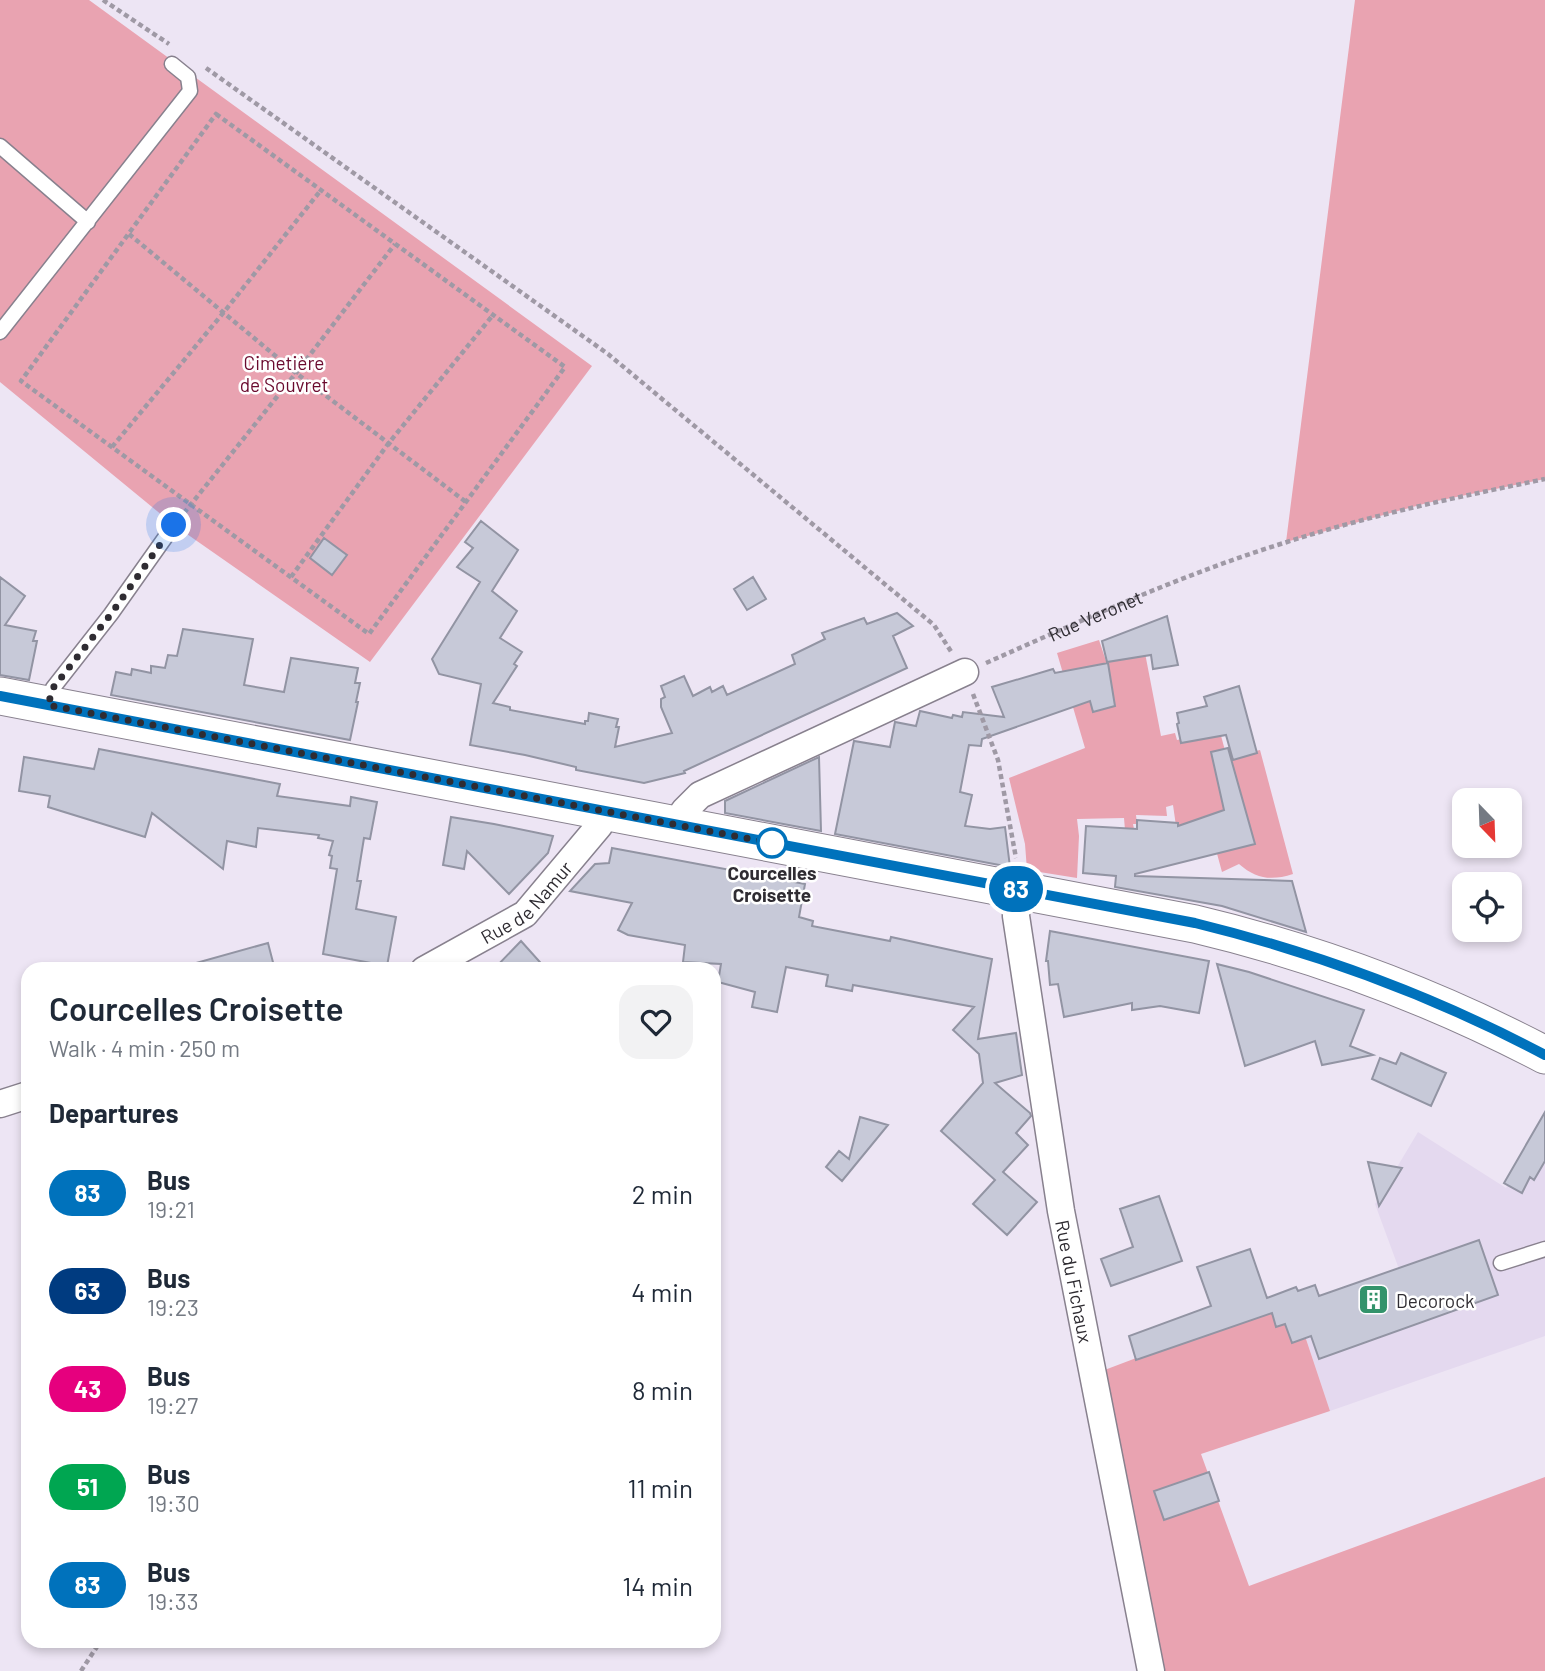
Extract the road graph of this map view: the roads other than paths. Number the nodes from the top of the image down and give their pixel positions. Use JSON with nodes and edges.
{"nodes":[{"id":1,"x":176,"y":57,"type":"road end"},
{"id":2,"x":0,"y":146,"type":"edge"},
{"id":3,"x":88,"y":222,"type":"junction"},
{"id":4,"x":0,"y":332,"type":"edge"},
{"id":5,"x":174,"y":525,"type":"road end"},
{"id":6,"x":965,"y":672,"type":"road end"},
{"id":7,"x":0,"y":696,"type":"edge"},
{"id":8,"x":48,"y":705,"type":"junction"},
{"id":9,"x":603,"y":810,"type":"junction"},
{"id":10,"x":681,"y":825,"type":"junction"},
{"id":11,"x":1017,"y":889,"type":"junction"},
{"id":12,"x":438,"y":962,"type":"edge"},
{"id":13,"x":1545,"y":1055,"type":"edge"},
{"id":14,"x":21,"y":1097,"type":"edge"},
{"id":15,"x":0,"y":1104,"type":"edge"},
{"id":16,"x":1545,"y":1249,"type":"edge"},
{"id":17,"x":1501,"y":1263,"type":"dead end"},
{"id":18,"x":1151,"y":1671,"type":"edge"}],
"edges":[{"from":1,"to":3,"type":"lane"},
{"from":2,"to":3,"type":"lane"},
{"from":3,"to":4,"type":"lane"},
{"from":5,"to":8,"type":"lane"},
{"from":6,"to":10,"type":"street"},
{"from":7,"to":8,"type":"main road"},
{"from":8,"to":9,"type":"main road"},
{"from":9,"to":10,"type":"main road"},
{"from":9,"to":12,"type":"street","name":"Rue de Namur"},
{"from":10,"to":11,"type":"main road"},
{"from":11,"to":13,"type":"main road"},
{"from":11,"to":18,"type":"street","name":"Rue du Fichaux"},
{"from":14,"to":15,"type":"street"},
{"from":16,"to":17,"type":"lane"}]}
